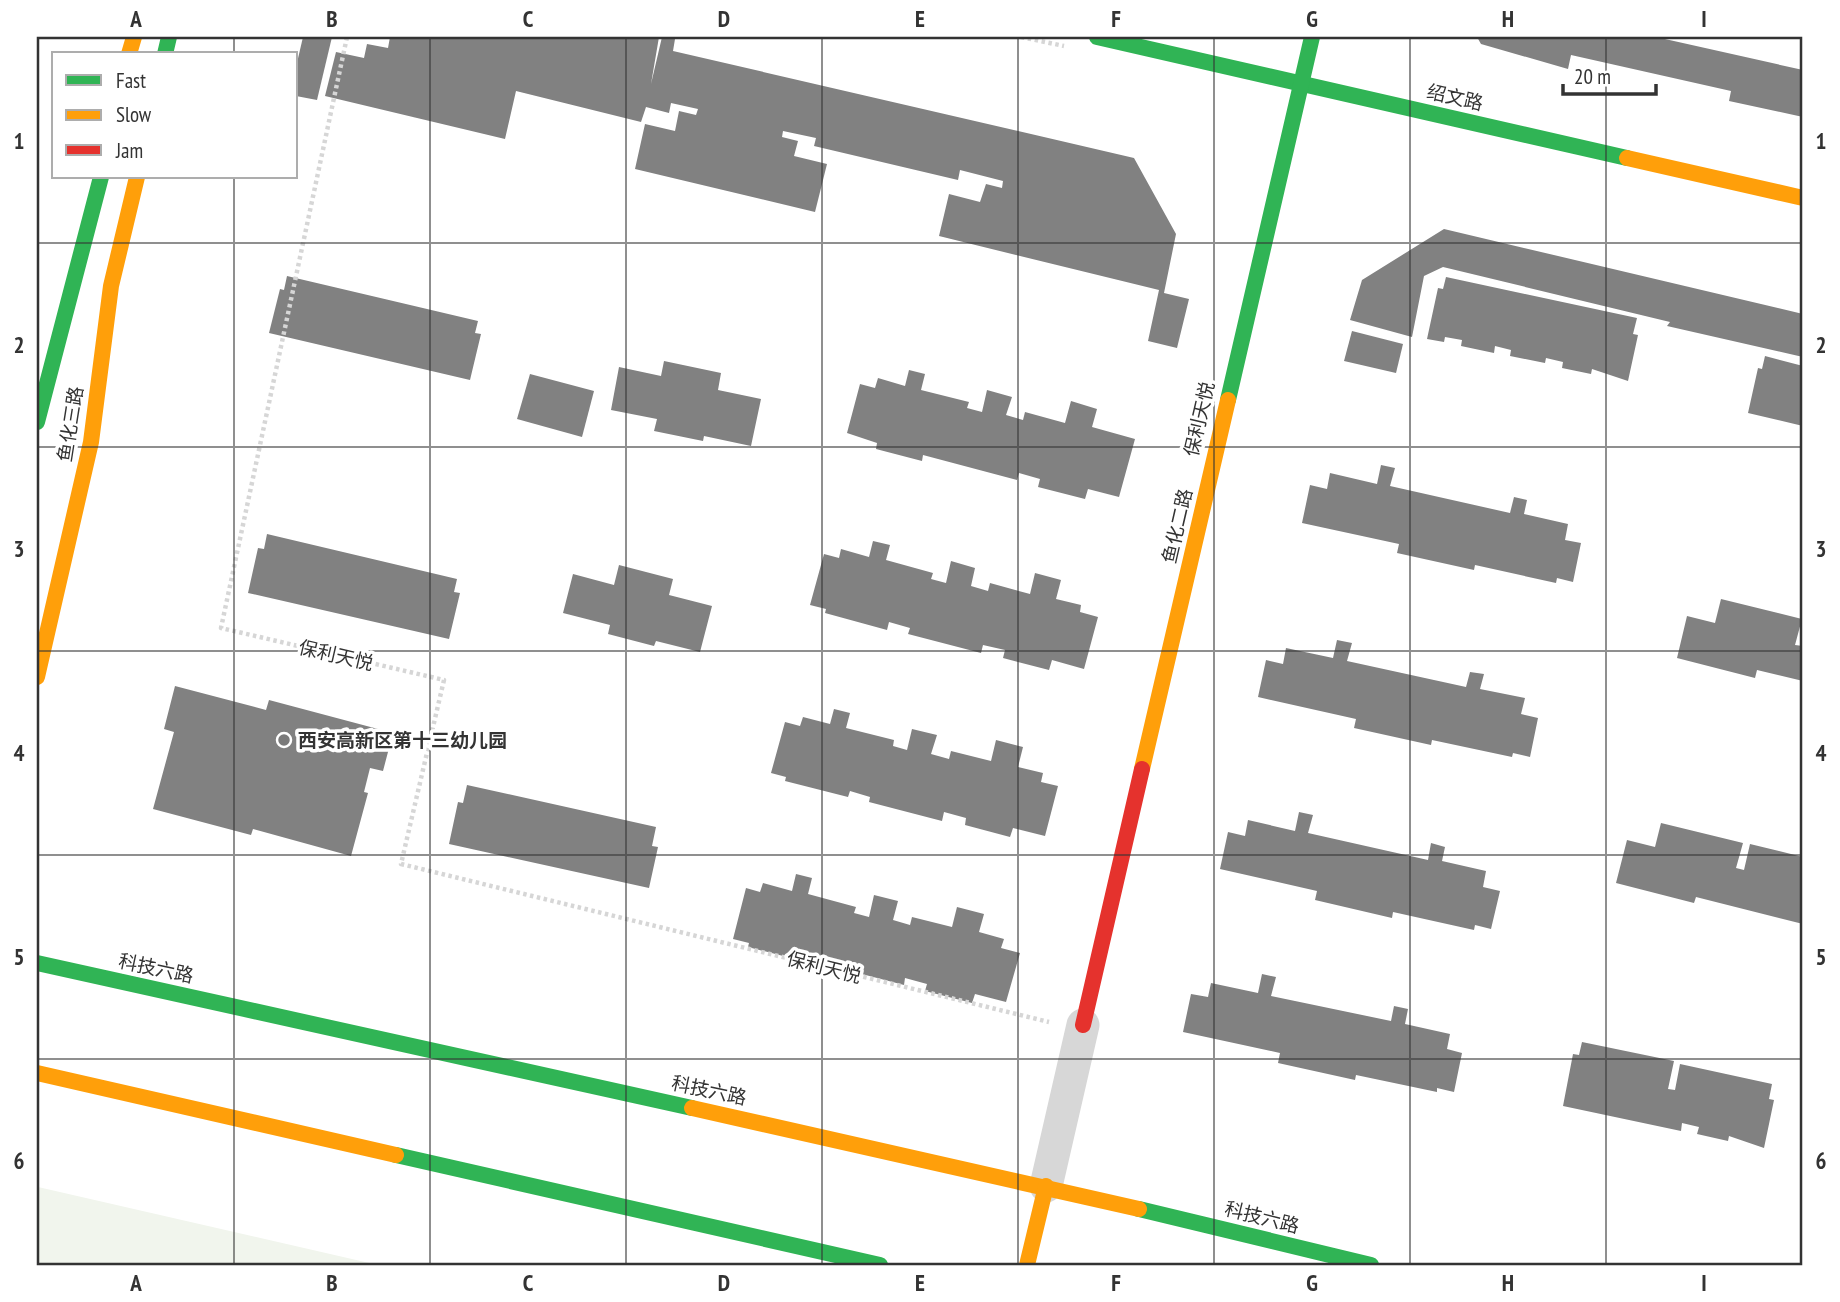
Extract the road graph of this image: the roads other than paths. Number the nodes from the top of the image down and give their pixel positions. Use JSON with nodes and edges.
{"nodes":[{"id":1,"x":1097,"y":37,"type":"edge"},
{"id":2,"x":1312,"y":37,"type":"edge"},
{"id":3,"x":1301,"y":84,"type":"junction"},
{"id":4,"x":101,"y":178,"type":"edge"},
{"id":5,"x":137,"y":178,"type":"edge"},
{"id":6,"x":1803,"y":198,"type":"edge"},
{"id":7,"x":37,"y":422,"type":"edge"},
{"id":8,"x":37,"y":677,"type":"edge"},
{"id":9,"x":37,"y":963,"type":"edge"},
{"id":10,"x":1070,"y":1024,"type":"joint"},
{"id":11,"x":37,"y":1073,"type":"edge"},
{"id":12,"x":1046,"y":1186,"type":"junction"},
{"id":13,"x":880,"y":1265,"type":"edge"},
{"id":14,"x":1027,"y":1265,"type":"edge"},
{"id":15,"x":1371,"y":1265,"type":"edge"}],
"edges":[{"from":1,"to":3,"type":"street","name":"绍文路"},
{"from":2,"to":3,"type":"street","name":"鱼化二路"},
{"from":3,"to":6,"type":"street","name":"绍文路"},
{"from":3,"to":10,"type":"street","name":"鱼化二路"},
{"from":4,"to":7,"type":"street","name":"鱼化三路"},
{"from":5,"to":8,"type":"street","name":"鱼化三路"},
{"from":9,"to":12,"type":"street","name":"科技六路"},
{"from":10,"to":12,"type":"street"},
{"from":11,"to":13,"type":"street"},
{"from":12,"to":14,"type":"street"},
{"from":12,"to":15,"type":"street","name":"科技六路"}]}
